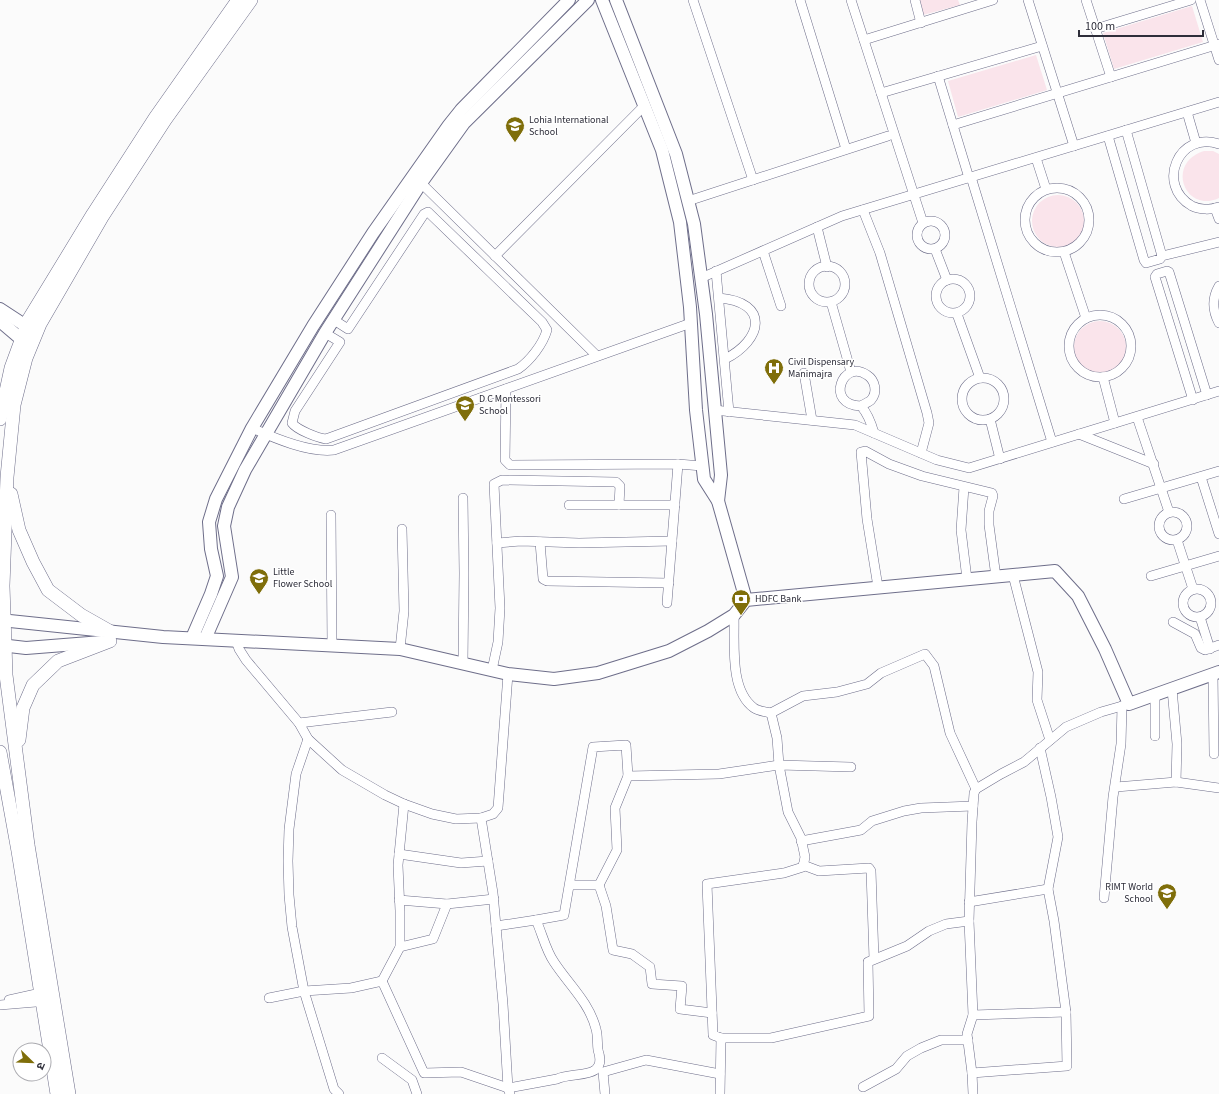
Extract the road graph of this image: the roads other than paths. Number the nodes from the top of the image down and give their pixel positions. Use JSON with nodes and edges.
{"nodes":[{"id":1,"x":238,"y":0,"type":"edge"},
{"id":2,"x":251,"y":0,"type":"edge"},
{"id":3,"x":569,"y":0,"type":"edge"},
{"id":4,"x":588,"y":0,"type":"edge"},
{"id":5,"x":602,"y":0,"type":"edge"},
{"id":6,"x":693,"y":0,"type":"edge"},
{"id":7,"x":800,"y":0,"type":"edge"},
{"id":8,"x":851,"y":0,"type":"edge"},
{"id":9,"x":915,"y":0,"type":"edge"},
{"id":10,"x":993,"y":0,"type":"edge"},
{"id":11,"x":1028,"y":0,"type":"edge"},
{"id":12,"x":1086,"y":0,"type":"edge"},
{"id":13,"x":1191,"y":0,"type":"edge"},
{"id":14,"x":1200,"y":0,"type":"edge"},
{"id":15,"x":619,"y":2,"type":"edge"},
{"id":16,"x":969,"y":4,"type":"edge"},
{"id":17,"x":607,"y":13,"type":"junction"},
{"id":18,"x":921,"y":23,"type":"junction"},
{"id":19,"x":1095,"y":29,"type":"junction"},
{"id":20,"x":864,"y":40,"type":"junction"},
{"id":21,"x":1217,"y":45,"type":"edge"},
{"id":22,"x":1042,"y":46,"type":"junction"},
{"id":23,"x":1219,"y":60,"type":"edge"},
{"id":24,"x":938,"y":76,"type":"junction"},
{"id":25,"x":1111,"y":77,"type":"junction"},
{"id":26,"x":882,"y":93,"type":"junction"},
{"id":27,"x":1057,"y":93,"type":"junction"},
{"id":28,"x":1219,"y":102,"type":"edge"},
{"id":29,"x":644,"y":106,"type":"junction"},
{"id":30,"x":1187,"y":112,"type":"junction"},
{"id":31,"x":460,"y":119,"type":"junction"},
{"id":32,"x":953,"y":125,"type":"junction"},
{"id":33,"x":1126,"y":130,"type":"junction"},
{"id":34,"x":888,"y":136,"type":"dead end"},
{"id":35,"x":1108,"y":136,"type":"junction"},
{"id":36,"x":1196,"y":143,"type":"junction"},
{"id":37,"x":1219,"y":144,"type":"edge"},
{"id":38,"x":1074,"y":146,"type":"junction"},
{"id":39,"x":846,"y":149,"type":"junction"},
{"id":40,"x":1036,"y":158,"type":"junction"},
{"id":41,"x":970,"y":177,"type":"junction"},
{"id":42,"x":753,"y":180,"type":"junction"},
{"id":43,"x":421,"y":183,"type":"junction"},
{"id":44,"x":1046,"y":189,"type":"junction"},
{"id":45,"x":915,"y":194,"type":"junction"},
{"id":46,"x":688,"y":201,"type":"junction"},
{"id":47,"x":1217,"y":207,"type":"edge"},
{"id":48,"x":863,"y":210,"type":"junction"},
{"id":49,"x":1219,"y":219,"type":"edge"},
{"id":50,"x":923,"y":223,"type":"junction"},
{"id":51,"x":817,"y":227,"type":"junction"},
{"id":52,"x":1219,"y":242,"type":"edge"},
{"id":53,"x":935,"y":249,"type":"junction"},
{"id":54,"x":763,"y":251,"type":"junction"},
{"id":55,"x":1064,"y":252,"type":"junction"},
{"id":56,"x":495,"y":256,"type":"junction"},
{"id":57,"x":1162,"y":256,"type":"junction"},
{"id":58,"x":827,"y":267,"type":"junction"},
{"id":59,"x":716,"y":271,"type":"junction"},
{"id":60,"x":701,"y":278,"type":"junction"},
{"id":61,"x":947,"y":280,"type":"junction"},
{"id":62,"x":688,"y":284,"type":"junction"},
{"id":63,"x":1219,"y":286,"type":"edge"},
{"id":64,"x":719,"y":298,"type":"junction"},
{"id":65,"x":831,"y":302,"type":"junction"},
{"id":66,"x":781,"y":306,"type":"dead end"},
{"id":67,"x":0,"y":309,"type":"edge"},
{"id":68,"x":957,"y":314,"type":"junction"},
{"id":69,"x":1086,"y":318,"type":"junction"},
{"id":70,"x":334,"y":320,"type":"junction"},
{"id":71,"x":0,"y":321,"type":"edge"},
{"id":72,"x":691,"y":323,"type":"junction"},
{"id":73,"x":1219,"y":323,"type":"edge"},
{"id":74,"x":348,"y":329,"type":"junction"},
{"id":75,"x":24,"y":332,"type":"junction"},
{"id":76,"x":325,"y":333,"type":"junction"},
{"id":77,"x":340,"y":342,"type":"junction"},
{"id":78,"x":597,"y":356,"type":"junction"},
{"id":79,"x":724,"y":359,"type":"junction"},
{"id":80,"x":851,"y":372,"type":"junction"},
{"id":81,"x":804,"y":373,"type":"dead end"},
{"id":82,"x":1103,"y":377,"type":"junction"},
{"id":83,"x":980,"y":378,"type":"junction"},
{"id":84,"x":506,"y":389,"type":"junction"},
{"id":85,"x":1219,"y":391,"type":"edge"},
{"id":86,"x":1207,"y":395,"type":"junction"},
{"id":87,"x":1193,"y":400,"type":"junction"},
{"id":88,"x":861,"y":406,"type":"junction"},
{"id":89,"x":696,"y":410,"type":"junction"},
{"id":90,"x":714,"y":410,"type":"junction"},
{"id":91,"x":730,"y":412,"type":"junction"},
{"id":92,"x":1137,"y":417,"type":"junction"},
{"id":93,"x":0,"y":419,"type":"edge"},
{"id":94,"x":990,"y":419,"type":"junction"},
{"id":95,"x":812,"y":420,"type":"junction"},
{"id":96,"x":1115,"y":423,"type":"junction"},
{"id":97,"x":252,"y":428,"type":"junction"},
{"id":98,"x":874,"y":433,"type":"junction"},
{"id":99,"x":266,"y":434,"type":"junction"},
{"id":100,"x":1078,"y":434,"type":"junction"},
{"id":101,"x":1052,"y":442,"type":"junction"},
{"id":102,"x":921,"y":453,"type":"junction"},
{"id":103,"x":1000,"y":458,"type":"junction"},
{"id":104,"x":678,"y":464,"type":"junction"},
{"id":105,"x":1154,"y":464,"type":"junction"},
{"id":106,"x":702,"y":466,"type":"junction"},
{"id":107,"x":1219,"y":471,"type":"edge"},
{"id":108,"x":7,"y":477,"type":"junction"},
{"id":109,"x":1201,"y":477,"type":"junction"},
{"id":110,"x":964,"y":487,"type":"junction"},
{"id":111,"x":1162,"y":488,"type":"junction"},
{"id":112,"x":462,"y":498,"type":"dead end"},
{"id":113,"x":1124,"y":500,"type":"dead end"},
{"id":114,"x":718,"y":501,"type":"junction"},
{"id":115,"x":569,"y":505,"type":"dead end"},
{"id":116,"x":619,"y":505,"type":"junction"},
{"id":117,"x":675,"y":505,"type":"junction"},
{"id":118,"x":1169,"y":512,"type":"junction"},
{"id":119,"x":330,"y":515,"type":"dead end"},
{"id":120,"x":402,"y":529,"type":"dead end"},
{"id":121,"x":1219,"y":534,"type":"edge"},
{"id":122,"x":672,"y":540,"type":"junction"},
{"id":123,"x":1177,"y":540,"type":"junction"},
{"id":124,"x":540,"y":542,"type":"junction"},
{"id":125,"x":497,"y":543,"type":"junction"},
{"id":126,"x":1219,"y":556,"type":"edge"},
{"id":127,"x":1185,"y":565,"type":"junction"},
{"id":128,"x":1013,"y":575,"type":"junction"},
{"id":129,"x":1151,"y":576,"type":"dead end"},
{"id":130,"x":996,"y":577,"type":"junction"},
{"id":131,"x":966,"y":579,"type":"junction"},
{"id":132,"x":669,"y":583,"type":"junction"},
{"id":133,"x":878,"y":587,"type":"junction"},
{"id":134,"x":1193,"y":589,"type":"junction"},
{"id":135,"x":746,"y":600,"type":"junction"},
{"id":136,"x":667,"y":603,"type":"dead end"},
{"id":137,"x":734,"y":615,"type":"junction"},
{"id":138,"x":1200,"y":617,"type":"junction"},
{"id":139,"x":2,"y":621,"type":"edge"},
{"id":140,"x":1174,"y":622,"type":"dead end"},
{"id":141,"x":110,"y":637,"type":"junction"},
{"id":142,"x":192,"y":638,"type":"junction"},
{"id":143,"x":204,"y":639,"type":"junction"},
{"id":144,"x":236,"y":641,"type":"junction"},
{"id":145,"x":2,"y":645,"type":"edge"},
{"id":146,"x":1219,"y":645,"type":"edge"},
{"id":147,"x":332,"y":646,"type":"junction"},
{"id":148,"x":400,"y":649,"type":"junction"},
{"id":149,"x":1210,"y":649,"type":"junction"},
{"id":150,"x":463,"y":663,"type":"junction"},
{"id":151,"x":492,"y":670,"type":"junction"},
{"id":152,"x":1216,"y":673,"type":"edge"},
{"id":153,"x":508,"y":674,"type":"junction"},
{"id":154,"x":1172,"y":689,"type":"junction"},
{"id":155,"x":1155,"y":694,"type":"junction"},
{"id":156,"x":1126,"y":705,"type":"junction"},
{"id":157,"x":392,"y":712,"type":"dead end"},
{"id":158,"x":771,"y":714,"type":"junction"},
{"id":159,"x":299,"y":723,"type":"junction"},
{"id":160,"x":1155,"y":736,"type":"dead end"},
{"id":161,"x":308,"y":739,"type":"junction"},
{"id":162,"x":1050,"y":740,"type":"junction"},
{"id":163,"x":1040,"y":748,"type":"junction"},
{"id":164,"x":0,"y":752,"type":"edge"},
{"id":165,"x":1214,"y":754,"type":"dead end"},
{"id":166,"x":17,"y":759,"type":"junction"},
{"id":167,"x":779,"y":765,"type":"junction"},
{"id":168,"x":852,"y":767,"type":"dead end"},
{"id":169,"x":628,"y":776,"type":"junction"},
{"id":170,"x":1176,"y":782,"type":"junction"},
{"id":171,"x":1116,"y":787,"type":"junction"},
{"id":172,"x":1219,"y":788,"type":"edge"},
{"id":173,"x":976,"y":789,"type":"junction"},
{"id":174,"x":404,"y":804,"type":"junction"},
{"id":175,"x":973,"y":806,"type":"junction"},
{"id":176,"x":481,"y":818,"type":"junction"},
{"id":177,"x":801,"y":842,"type":"junction"},
{"id":178,"x":399,"y":854,"type":"junction"},
{"id":179,"x":488,"y":861,"type":"junction"},
{"id":180,"x":803,"y":865,"type":"junction"},
{"id":181,"x":570,"y":885,"type":"junction"},
{"id":182,"x":599,"y":885,"type":"junction"},
{"id":183,"x":1048,"y":889,"type":"junction"},
{"id":184,"x":1104,"y":898,"type":"dead end"},
{"id":185,"x":494,"y":899,"type":"junction"},
{"id":186,"x":400,"y":900,"type":"junction"},
{"id":187,"x":969,"y":902,"type":"junction"},
{"id":188,"x":447,"y":904,"type":"junction"},
{"id":189,"x":536,"y":920,"type":"junction"},
{"id":190,"x":969,"y":921,"type":"junction"},
{"id":191,"x":496,"y":926,"type":"junction"},
{"id":192,"x":400,"y":947,"type":"junction"},
{"id":193,"x":874,"y":959,"type":"junction"},
{"id":194,"x":382,"y":981,"type":"junction"},
{"id":195,"x":304,"y":991,"type":"junction"},
{"id":196,"x":47,"y":996,"type":"junction"},
{"id":197,"x":269,"y":998,"type":"dead end"},
{"id":198,"x":0,"y":1003,"type":"edge"},
{"id":199,"x":1066,"y":1012,"type":"junction"},
{"id":200,"x":712,"y":1013,"type":"junction"},
{"id":201,"x":972,"y":1014,"type":"junction"},
{"id":202,"x":721,"y":1038,"type":"junction"},
{"id":203,"x":968,"y":1040,"type":"junction"},
{"id":204,"x":382,"y":1058,"type":"dead end"},
{"id":205,"x":972,"y":1073,"type":"junction"},
{"id":206,"x":720,"y":1074,"type":"junction"},
{"id":207,"x":863,"y":1086,"type":"dead end"},
{"id":208,"x":509,"y":1091,"type":"edge"},
{"id":209,"x":57,"y":1094,"type":"edge"},
{"id":210,"x":68,"y":1094,"type":"edge"},
{"id":211,"x":338,"y":1094,"type":"edge"},
{"id":212,"x":417,"y":1094,"type":"edge"},
{"id":213,"x":605,"y":1094,"type":"edge"},
{"id":214,"x":720,"y":1094,"type":"edge"},
{"id":215,"x":973,"y":1094,"type":"edge"}],
"edges":[{"from":1,"to":75,"type":"main road"},
{"from":2,"to":108,"type":"main road"},
{"from":3,"to":31,"type":"street"},
{"from":4,"to":31,"type":"street"},
{"from":5,"to":17,"type":"street"},
{"from":6,"to":42,"type":"street"},
{"from":7,"to":39,"type":"street"},
{"from":8,"to":20,"type":"street"},
{"from":9,"to":18,"type":"street"},
{"from":10,"to":16,"type":"street"},
{"from":11,"to":22,"type":"street"},
{"from":12,"to":19,"type":"street"},
{"from":13,"to":19,"type":"street"},
{"from":14,"to":21,"type":"street"},
{"from":15,"to":17,"type":"street"},
{"from":15,"to":46,"type":"street"},
{"from":16,"to":18,"type":"street"},
{"from":17,"to":29,"type":"street"},
{"from":18,"to":20,"type":"street"},
{"from":19,"to":25,"type":"street"},
{"from":20,"to":26,"type":"street"},
{"from":21,"to":23,"type":"street"},
{"from":21,"to":25,"type":"street"},
{"from":22,"to":24,"type":"street"},
{"from":22,"to":27,"type":"street"},
{"from":24,"to":26,"type":"street"},
{"from":24,"to":32,"type":"street"},
{"from":25,"to":27,"type":"street"},
{"from":26,"to":45,"type":"street"},
{"from":27,"to":32,"type":"street"},
{"from":27,"to":38,"type":"street"},
{"from":28,"to":30,"type":"street"},
{"from":29,"to":56,"type":"street"},
{"from":29,"to":62,"type":"street"},
{"from":30,"to":33,"type":"street"},
{"from":30,"to":36,"type":"street"},
{"from":31,"to":43,"type":"street"},
{"from":31,"to":97,"type":"street"},
{"from":32,"to":41,"type":"street"},
{"from":33,"to":35,"type":"street"},
{"from":33,"to":57,"type":"street"},
{"from":34,"to":39,"type":"street"},
{"from":35,"to":38,"type":"street"},
{"from":35,"to":57,"type":"street"},
{"from":36,"to":37,"type":"street"},
{"from":36,"to":47,"type":"street"},
{"from":38,"to":40,"type":"street"},
{"from":39,"to":42,"type":"street"},
{"from":40,"to":41,"type":"street"},
{"from":40,"to":44,"type":"street"},
{"from":41,"to":45,"type":"street"},
{"from":41,"to":101,"type":"street"},
{"from":42,"to":46,"type":"street"},
{"from":43,"to":56,"type":"street"},
{"from":43,"to":70,"type":"street"},
{"from":44,"to":55,"type":"street"},
{"from":44,"to":55,"type":"street"},
{"from":45,"to":48,"type":"street"},
{"from":45,"to":50,"type":"street"},
{"from":46,"to":60,"type":"street"},
{"from":47,"to":49,"type":"street"},
{"from":48,"to":51,"type":"street"},
{"from":48,"to":102,"type":"street"},
{"from":50,"to":53,"type":"street"},
{"from":50,"to":53,"type":"street"},
{"from":51,"to":54,"type":"street"},
{"from":51,"to":58,"type":"street"},
{"from":52,"to":57,"type":"street"},
{"from":53,"to":61,"type":"street"},
{"from":54,"to":59,"type":"street"},
{"from":54,"to":66,"type":"street"},
{"from":55,"to":69,"type":"street"},
{"from":56,"to":78,"type":"street"},
{"from":58,"to":65,"type":"street"},
{"from":58,"to":65,"type":"street"},
{"from":59,"to":60,"type":"street"},
{"from":59,"to":64,"type":"street"},
{"from":60,"to":62,"type":"street"},
{"from":60,"to":90,"type":"street"},
{"from":61,"to":68,"type":"street"},
{"from":61,"to":68,"type":"street"},
{"from":62,"to":72,"type":"street"},
{"from":63,"to":73,"type":"street"},
{"from":64,"to":79,"type":"street"},
{"from":64,"to":79,"type":"street"},
{"from":65,"to":80,"type":"street"},
{"from":67,"to":75,"type":"street"},
{"from":68,"to":83,"type":"street"},
{"from":69,"to":82,"type":"street"},
{"from":69,"to":82,"type":"street"},
{"from":70,"to":74,"type":"street"},
{"from":70,"to":76,"type":"street"},
{"from":71,"to":75,"type":"street"},
{"from":72,"to":78,"type":"street"},
{"from":72,"to":89,"type":"street"},
{"from":74,"to":77,"type":"street"},
{"from":74,"to":77,"type":"street"},
{"from":75,"to":93,"type":"main road"},
{"from":76,"to":77,"type":"street"},
{"from":76,"to":99,"type":"street"},
{"from":78,"to":84,"type":"street"},
{"from":79,"to":91,"type":"street"},
{"from":80,"to":88,"type":"street"},
{"from":80,"to":88,"type":"street"},
{"from":81,"to":95,"type":"street"},
{"from":82,"to":96,"type":"street"},
{"from":83,"to":94,"type":"street"},
{"from":83,"to":94,"type":"street"},
{"from":84,"to":99,"type":"street"},
{"from":84,"to":104,"type":"street"},
{"from":85,"to":86,"type":"street"},
{"from":86,"to":87,"type":"street"},
{"from":86,"to":87,"type":"street"},
{"from":87,"to":92,"type":"street"},
{"from":88,"to":98,"type":"street"},
{"from":89,"to":90,"type":"street"},
{"from":89,"to":106,"type":"street"},
{"from":90,"to":91,"type":"street"},
{"from":90,"to":114,"type":"street"},
{"from":91,"to":95,"type":"street"},
{"from":92,"to":96,"type":"street"},
{"from":92,"to":105,"type":"street"},
{"from":94,"to":103,"type":"street"},
{"from":95,"to":98,"type":"street"},
{"from":96,"to":100,"type":"street"},
{"from":97,"to":99,"type":"street"},
{"from":97,"to":142,"type":"street"},
{"from":98,"to":102,"type":"street"},
{"from":99,"to":143,"type":"street"},
{"from":100,"to":101,"type":"street"},
{"from":100,"to":105,"type":"street"},
{"from":101,"to":103,"type":"street"},
{"from":102,"to":103,"type":"street"},
{"from":104,"to":106,"type":"street"},
{"from":104,"to":117,"type":"street"},
{"from":105,"to":111,"type":"street"},
{"from":106,"to":114,"type":"street"},
{"from":107,"to":109,"type":"street"},
{"from":108,"to":139,"type":"main road"},
{"from":108,"to":141,"type":"main road"},
{"from":109,"to":111,"type":"street"},
{"from":109,"to":121,"type":"street"},
{"from":110,"to":130,"type":"street"},
{"from":110,"to":131,"type":"street"},
{"from":110,"to":133,"type":"street"},
{"from":111,"to":113,"type":"street"},
{"from":111,"to":118,"type":"street"},
{"from":112,"to":150,"type":"street"},
{"from":114,"to":135,"type":"street"},
{"from":115,"to":116,"type":"street"},
{"from":116,"to":117,"type":"street"},
{"from":116,"to":125,"type":"street"},
{"from":117,"to":122,"type":"street"},
{"from":118,"to":123,"type":"street"},
{"from":118,"to":123,"type":"street"},
{"from":119,"to":147,"type":"street"},
{"from":120,"to":148,"type":"street"},
{"from":122,"to":124,"type":"street"},
{"from":122,"to":132,"type":"street"},
{"from":123,"to":127,"type":"street"},
{"from":124,"to":125,"type":"street"},
{"from":124,"to":132,"type":"street"},
{"from":125,"to":151,"type":"street"},
{"from":126,"to":127,"type":"street"},
{"from":127,"to":129,"type":"street"},
{"from":127,"to":134,"type":"street"},
{"from":128,"to":130,"type":"street"},
{"from":128,"to":156,"type":"street"},
{"from":128,"to":162,"type":"street"},
{"from":130,"to":131,"type":"street"},
{"from":131,"to":133,"type":"street"},
{"from":132,"to":136,"type":"street"},
{"from":133,"to":135,"type":"street"},
{"from":134,"to":138,"type":"street"},
{"from":134,"to":138,"type":"street"},
{"from":135,"to":137,"type":"street"},
{"from":137,"to":153,"type":"street"},
{"from":137,"to":158,"type":"street"},
{"from":138,"to":149,"type":"street"},
{"from":139,"to":141,"type":"street"},
{"from":139,"to":145,"type":"main road"},
{"from":140,"to":149,"type":"street"},
{"from":141,"to":142,"type":"street"},
{"from":141,"to":145,"type":"street"},
{"from":141,"to":166,"type":"main road"},
{"from":142,"to":143,"type":"street"},
{"from":143,"to":144,"type":"street"},
{"from":144,"to":147,"type":"street"},
{"from":144,"to":159,"type":"street"},
{"from":145,"to":166,"type":"main road"},
{"from":146,"to":149,"type":"street"},
{"from":147,"to":148,"type":"street"},
{"from":148,"to":150,"type":"street"},
{"from":150,"to":151,"type":"street"},
{"from":151,"to":153,"type":"street"},
{"from":152,"to":154,"type":"street"},
{"from":152,"to":165,"type":"street"},
{"from":153,"to":176,"type":"street"},
{"from":154,"to":155,"type":"street"},
{"from":154,"to":170,"type":"street"},
{"from":155,"to":156,"type":"street"},
{"from":155,"to":160,"type":"street"},
{"from":156,"to":162,"type":"street"},
{"from":156,"to":171,"type":"street"},
{"from":157,"to":159,"type":"street"},
{"from":158,"to":167,"type":"street"},
{"from":158,"to":173,"type":"street"},
{"from":159,"to":161,"type":"street"},
{"from":161,"to":174,"type":"street"},
{"from":161,"to":195,"type":"street"},
{"from":162,"to":163,"type":"street"},
{"from":163,"to":173,"type":"street"},
{"from":163,"to":183,"type":"street"},
{"from":164,"to":196,"type":"main road"},
{"from":166,"to":196,"type":"main road"},
{"from":167,"to":168,"type":"street"},
{"from":167,"to":169,"type":"street"},
{"from":167,"to":177,"type":"street"},
{"from":169,"to":181,"type":"street"},
{"from":169,"to":182,"type":"street"},
{"from":170,"to":171,"type":"street"},
{"from":170,"to":172,"type":"street"},
{"from":171,"to":184,"type":"street"},
{"from":173,"to":175,"type":"street"},
{"from":174,"to":176,"type":"street"},
{"from":174,"to":178,"type":"street"},
{"from":175,"to":177,"type":"street"},
{"from":175,"to":187,"type":"street"},
{"from":176,"to":179,"type":"street"},
{"from":177,"to":180,"type":"street"},
{"from":178,"to":179,"type":"street"},
{"from":178,"to":186,"type":"street"},
{"from":179,"to":185,"type":"street"},
{"from":180,"to":193,"type":"street"},
{"from":180,"to":200,"type":"street"},
{"from":181,"to":182,"type":"street"},
{"from":181,"to":189,"type":"street"},
{"from":182,"to":200,"type":"street"},
{"from":183,"to":187,"type":"street"},
{"from":183,"to":199,"type":"street"},
{"from":185,"to":188,"type":"street"},
{"from":185,"to":191,"type":"street"},
{"from":186,"to":188,"type":"street"},
{"from":186,"to":192,"type":"street"},
{"from":187,"to":190,"type":"street"},
{"from":188,"to":192,"type":"street"},
{"from":189,"to":191,"type":"street"},
{"from":189,"to":208,"type":"street"},
{"from":190,"to":193,"type":"street"},
{"from":190,"to":201,"type":"street"},
{"from":191,"to":208,"type":"street"},
{"from":192,"to":194,"type":"street"},
{"from":193,"to":202,"type":"street"},
{"from":194,"to":195,"type":"street"},
{"from":194,"to":208,"type":"street"},
{"from":195,"to":197,"type":"street"},
{"from":195,"to":211,"type":"street"},
{"from":196,"to":198,"type":"street"},
{"from":196,"to":209,"type":"main road"},
{"from":196,"to":210,"type":"main road"},
{"from":199,"to":201,"type":"street"},
{"from":199,"to":205,"type":"street"},
{"from":200,"to":202,"type":"street"},
{"from":201,"to":203,"type":"street"},
{"from":202,"to":206,"type":"street"},
{"from":203,"to":205,"type":"street"},
{"from":203,"to":207,"type":"street"},
{"from":204,"to":212,"type":"street"},
{"from":205,"to":215,"type":"street"},
{"from":206,"to":213,"type":"street"},
{"from":206,"to":214,"type":"street"}]}
